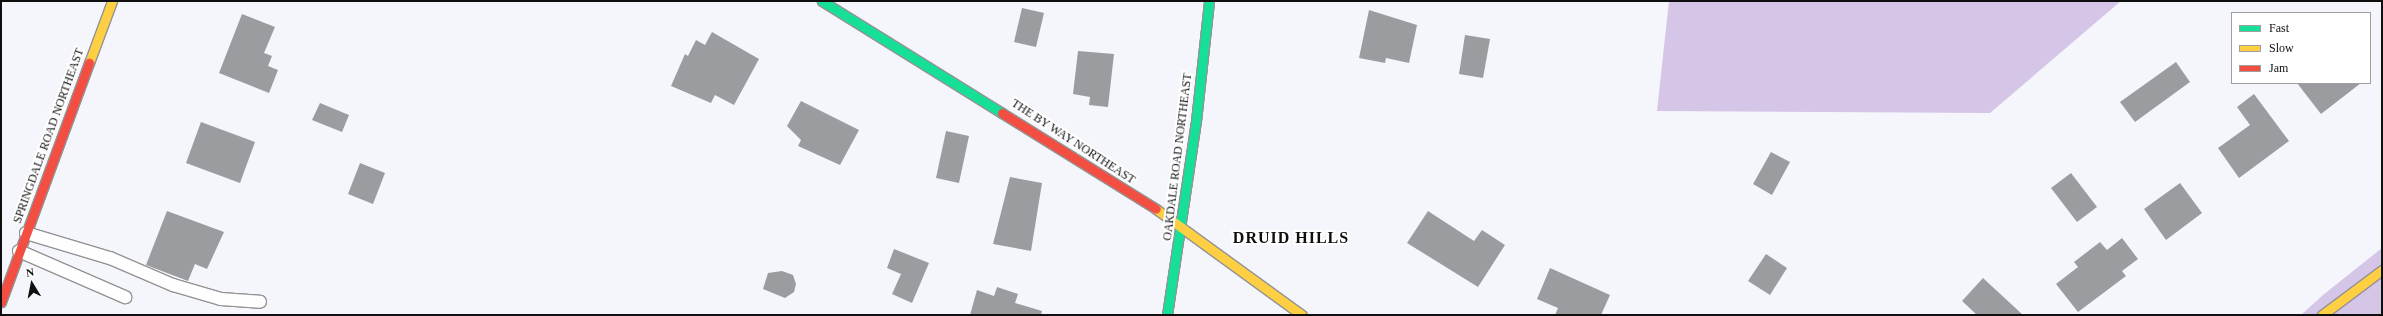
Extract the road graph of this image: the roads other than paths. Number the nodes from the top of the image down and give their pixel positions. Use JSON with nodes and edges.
{"nodes":[{"id":1,"x":112,"y":1,"type":"edge"},
{"id":2,"x":822,"y":1,"type":"edge"},
{"id":3,"x":1209,"y":1,"type":"edge"},
{"id":4,"x":1182,"y":225,"type":"junction"},
{"id":5,"x":26,"y":233,"type":"junction"},
{"id":6,"x":19,"y":251,"type":"junction"},
{"id":7,"x":2382,"y":270,"type":"edge"},
{"id":8,"x":125,"y":297,"type":"dead end"},
{"id":9,"x":1,"y":302,"type":"edge"},
{"id":10,"x":260,"y":302,"type":"dead end"},
{"id":11,"x":1168,"y":315,"type":"edge"},
{"id":12,"x":1302,"y":315,"type":"edge"},
{"id":13,"x":2322,"y":315,"type":"edge"}],
"edges":[{"from":1,"to":5,"type":"street","name":"SPRINGDALE ROAD NORTHEAST"},
{"from":2,"to":4,"type":"street","name":"THE BY WAY NORTHEAST"},
{"from":3,"to":4,"type":"street","name":"OAKDALE ROAD NORTHEAST"},
{"from":4,"to":11,"type":"street","name":"OAKDALE ROAD NORTHEAST"},
{"from":4,"to":12,"type":"street","name":"THE BY WAY NORTHEAST"},
{"from":5,"to":6,"type":"street","name":"SPRINGDALE ROAD NORTHEAST"},
{"from":5,"to":10,"type":"lane"},
{"from":6,"to":8,"type":"lane"},
{"from":6,"to":9,"type":"street","name":"SPRINGDALE ROAD NORTHEAST"},
{"from":7,"to":13,"type":"street"}]}
